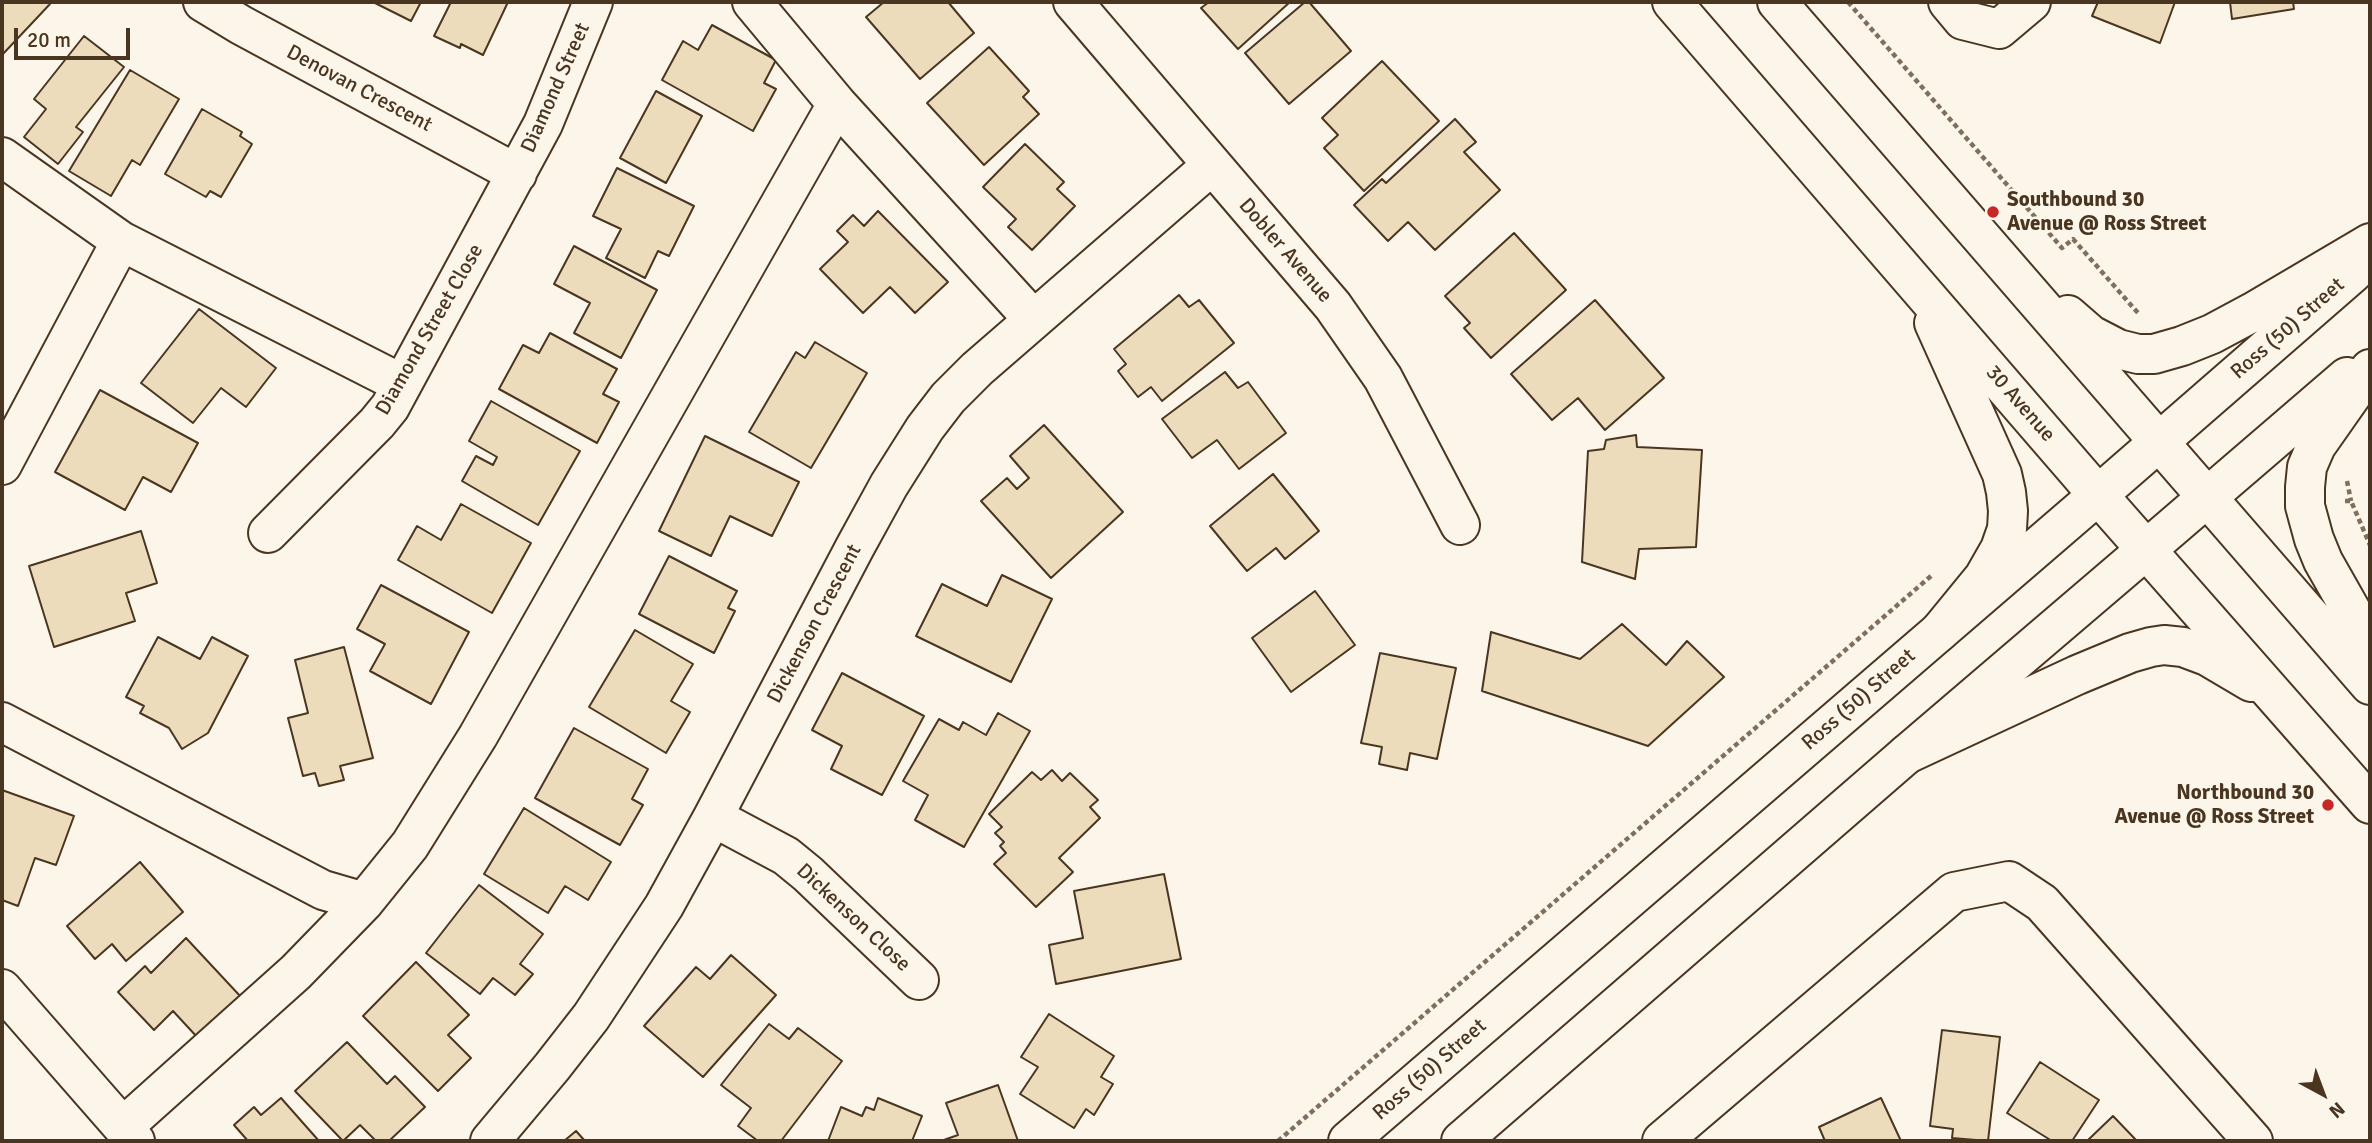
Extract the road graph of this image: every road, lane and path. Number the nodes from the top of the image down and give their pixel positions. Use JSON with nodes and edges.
{"nodes":[{"id":1,"x":202,"y":2,"type":"edge"},
{"id":2,"x":593,"y":2,"type":"edge"},
{"id":3,"x":752,"y":2,"type":"edge"},
{"id":4,"x":1073,"y":2,"type":"edge"},
{"id":5,"x":1672,"y":2,"type":"edge"},
{"id":6,"x":1777,"y":2,"type":"edge"},
{"id":7,"x":1848,"y":2,"type":"edge"},
{"id":8,"x":1948,"y":2,"type":"edge"},
{"id":9,"x":2031,"y":2,"type":"edge"},
{"id":10,"x":836,"y":104,"type":"junction"},
{"id":11,"x":2,"y":157,"type":"edge"},
{"id":12,"x":1211,"y":166,"type":"junction"},
{"id":13,"x":517,"y":174,"type":"junction"},
{"id":14,"x":121,"y":241,"type":"junction"},
{"id":15,"x":2370,"y":243,"type":"edge"},
{"id":16,"x":1992,"y":248,"type":"junction"},
{"id":17,"x":2370,"y":258,"type":"edge"},
{"id":18,"x":1916,"y":283,"type":"junction"},
{"id":19,"x":1033,"y":318,"type":"junction"},
{"id":20,"x":2146,"y":322,"type":"dead end"},
{"id":21,"x":2370,"y":356,"type":"edge"},
{"id":22,"x":2370,"y":369,"type":"edge"},
{"id":23,"x":402,"y":384,"type":"junction"},
{"id":24,"x":2159,"y":442,"type":"junction"},
{"id":25,"x":2,"y":466,"type":"edge"},
{"id":26,"x":2098,"y":495,"type":"junction"},
{"id":27,"x":2207,"y":498,"type":"junction"},
{"id":28,"x":1460,"y":525,"type":"dead end"},
{"id":29,"x":268,"y":533,"type":"dead end"},
{"id":30,"x":2147,"y":549,"type":"junction"},
{"id":31,"x":1932,"y":575,"type":"dead end"},
{"id":32,"x":1939,"y":632,"type":"junction"},
{"id":33,"x":2370,"y":644,"type":"edge"},
{"id":34,"x":2370,"y":685,"type":"edge"},
{"id":35,"x":2279,"y":698,"type":"junction"},
{"id":36,"x":2,"y":722,"type":"edge"},
{"id":37,"x":1907,"y":754,"type":"junction"},
{"id":38,"x":2370,"y":804,"type":"edge"},
{"id":39,"x":713,"y":817,"type":"junction"},
{"id":40,"x":364,"y":902,"type":"junction"},
{"id":41,"x":919,"y":980,"type":"dead end"},
{"id":42,"x":2,"y":989,"type":"edge"},
{"id":43,"x":129,"y":1134,"type":"edge"},
{"id":44,"x":490,"y":1141,"type":"edge"},
{"id":45,"x":1278,"y":1141,"type":"edge"},
{"id":46,"x":1348,"y":1141,"type":"edge"},
{"id":47,"x":1461,"y":1141,"type":"edge"},
{"id":48,"x":1662,"y":1141,"type":"edge"},
{"id":49,"x":2253,"y":1141,"type":"edge"}],
"edges":[{"from":1,"to":13,"type":"street","name":"Denovan Crescent"},
{"from":2,"to":13,"type":"street","name":"Diamond Street"},
{"from":3,"to":10,"type":"street"},
{"from":4,"to":12,"type":"street","name":"Dobler Avenue"},
{"from":5,"to":18,"type":"street","name":"30 Avenue"},
{"from":6,"to":16,"type":"street"},
{"from":7,"to":20,"type":"path"},
{"from":8,"to":9,"type":"street"},
{"from":10,"to":19,"type":"street"},
{"from":10,"to":40,"type":"street"},
{"from":11,"to":14,"type":"street"},
{"from":12,"to":19,"type":"street","name":"Dickenson Crescent"},
{"from":12,"to":28,"type":"street","name":"Dobler Avenue"},
{"from":13,"to":23,"type":"street","name":"Diamond Street Close"},
{"from":14,"to":23,"type":"street"},
{"from":14,"to":25,"type":"street"},
{"from":15,"to":16,"type":"street"},
{"from":16,"to":24,"type":"street"},
{"from":17,"to":24,"type":"street","name":"Ross (50) Street"},
{"from":18,"to":26,"type":"street","name":"30 Avenue"},
{"from":18,"to":32,"type":"street"},
{"from":19,"to":39,"type":"street","name":"Dickenson Crescent"},
{"from":21,"to":27,"type":"street"},
{"from":22,"to":33,"type":"street"},
{"from":23,"to":29,"type":"street","name":"Diamond Street Close"},
{"from":24,"to":26,"type":"street","name":"Ross (50) Street"},
{"from":24,"to":27,"type":"street"},
{"from":26,"to":30,"type":"street","name":"30 Avenue"},
{"from":26,"to":32,"type":"street","name":"Ross (50) Street"},
{"from":27,"to":30,"type":"street"},
{"from":27,"to":34,"type":"street"},
{"from":30,"to":35,"type":"street","name":"30 Avenue"},
{"from":30,"to":37,"type":"street"},
{"from":31,"to":45,"type":"path"},
{"from":32,"to":46,"type":"street","name":"Ross (50) Street"},
{"from":35,"to":37,"type":"street"},
{"from":35,"to":38,"type":"street","name":"30 Avenue"},
{"from":36,"to":40,"type":"street"},
{"from":37,"to":47,"type":"street"},
{"from":39,"to":41,"type":"street","name":"Dickenson Close"},
{"from":39,"to":44,"type":"street","name":"Dickenson Crescent"},
{"from":40,"to":43,"type":"street"},
{"from":42,"to":43,"type":"street"},
{"from":48,"to":49,"type":"street"}]}
